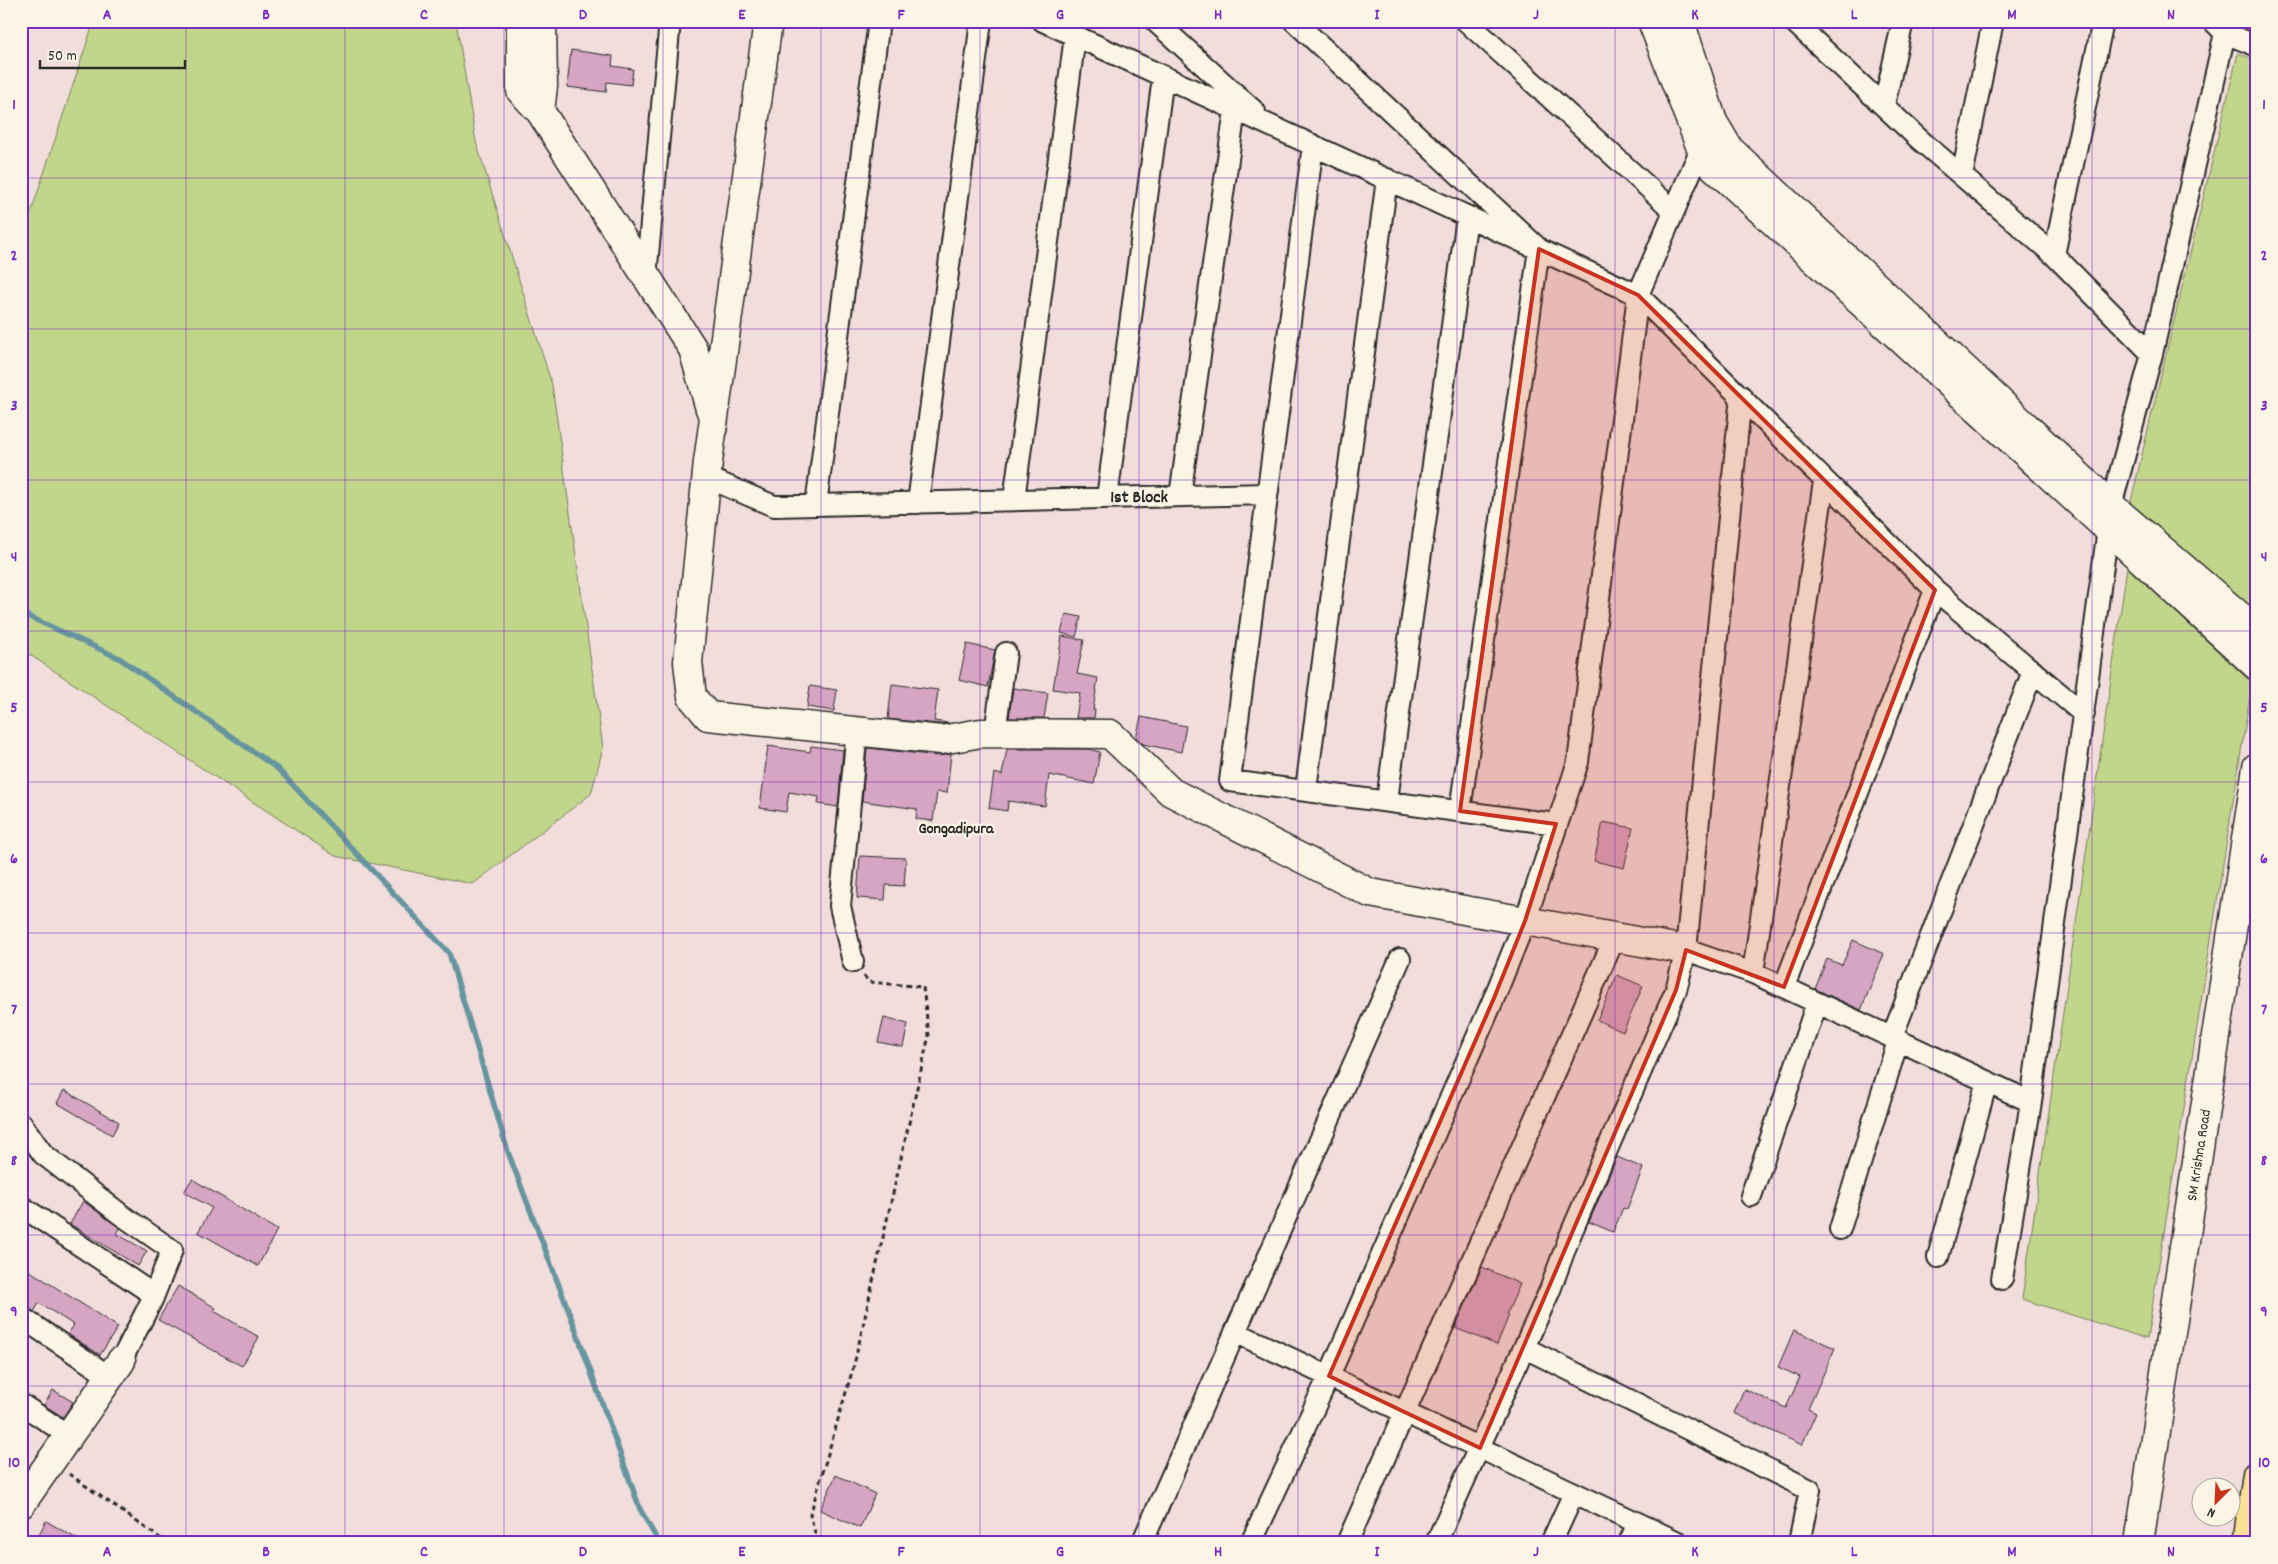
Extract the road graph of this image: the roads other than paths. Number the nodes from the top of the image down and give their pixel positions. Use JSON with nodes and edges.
{"nodes":[{"id":1,"x":521,"y":21,"type":"edge"},
{"id":2,"x":542,"y":21,"type":"edge"},
{"id":3,"x":670,"y":21,"type":"edge"},
{"id":4,"x":768,"y":21,"type":"edge"},
{"id":5,"x":879,"y":21,"type":"edge"},
{"id":6,"x":981,"y":21,"type":"edge"},
{"id":7,"x":1043,"y":21,"type":"edge"},
{"id":8,"x":1154,"y":21,"type":"edge"},
{"id":9,"x":1294,"y":21,"type":"edge"},
{"id":10,"x":1466,"y":21,"type":"edge"},
{"id":11,"x":1652,"y":21,"type":"edge"},
{"id":12,"x":1680,"y":21,"type":"edge"},
{"id":13,"x":1903,"y":21,"type":"edge"},
{"id":14,"x":1994,"y":21,"type":"edge"},
{"id":15,"x":2103,"y":21,"type":"edge"},
{"id":16,"x":1798,"y":23,"type":"edge"},
{"id":17,"x":2219,"y":27,"type":"edge"},
{"id":18,"x":1075,"y":36,"type":"junction"},
{"id":19,"x":2257,"y":46,"type":"edge"},
{"id":20,"x":1164,"y":77,"type":"junction"},
{"id":21,"x":1884,"y":106,"type":"junction"},
{"id":22,"x":1235,"y":110,"type":"junction"},
{"id":23,"x":540,"y":111,"type":"junction"},
{"id":24,"x":1713,"y":122,"type":"junction"},
{"id":25,"x":1269,"y":125,"type":"junction"},
{"id":26,"x":1313,"y":145,"type":"junction"},
{"id":27,"x":1701,"y":148,"type":"junction"},
{"id":28,"x":1962,"y":176,"type":"junction"},
{"id":29,"x":1387,"y":179,"type":"junction"},
{"id":30,"x":1674,"y":211,"type":"junction"},
{"id":31,"x":1467,"y":217,"type":"junction"},
{"id":32,"x":1538,"y":250,"type":"junction"},
{"id":33,"x":2054,"y":255,"type":"junction"},
{"id":34,"x":646,"y":276,"type":"junction"},
{"id":35,"x":1638,"y":295,"type":"junction"},
{"id":36,"x":2152,"y":354,"type":"junction"},
{"id":37,"x":1741,"y":396,"type":"junction"},
{"id":38,"x":713,"y":420,"type":"junction"},
{"id":39,"x":706,"y":477,"type":"junction"},
{"id":40,"x":1824,"y":481,"type":"junction"},
{"id":41,"x":1267,"y":494,"type":"junction"},
{"id":42,"x":1180,"y":496,"type":"junction"},
{"id":43,"x":1107,"y":498,"type":"junction"},
{"id":44,"x":1014,"y":500,"type":"junction"},
{"id":45,"x":918,"y":503,"type":"junction"},
{"id":46,"x":816,"y":505,"type":"junction"},
{"id":47,"x":2109,"y":518,"type":"junction"},
{"id":48,"x":1935,"y":590,"type":"junction"},
{"id":49,"x":2257,"y":631,"type":"edge"},
{"id":50,"x":1006,"y":653,"type":"dead end"},
{"id":51,"x":2257,"y":666,"type":"edge"},
{"id":52,"x":2033,"y":671,"type":"junction"},
{"id":53,"x":2084,"y":714,"type":"junction"},
{"id":54,"x":857,"y":730,"type":"junction"},
{"id":55,"x":995,"y":733,"type":"junction"},
{"id":56,"x":2257,"y":767,"type":"edge"},
{"id":57,"x":1306,"y":789,"type":"junction"},
{"id":58,"x":1387,"y":800,"type":"junction"},
{"id":59,"x":1460,"y":811,"type":"junction"},
{"id":60,"x":1556,"y":824,"type":"junction"},
{"id":61,"x":1525,"y":921,"type":"junction"},
{"id":62,"x":1615,"y":937,"type":"junction"},
{"id":63,"x":1686,"y":950,"type":"junction"},
{"id":64,"x":1400,"y":959,"type":"dead end"},
{"id":65,"x":853,"y":962,"type":"road end"},
{"id":66,"x":1754,"y":973,"type":"junction"},
{"id":67,"x":1784,"y":987,"type":"junction"},
{"id":68,"x":1817,"y":1003,"type":"junction"},
{"id":69,"x":1895,"y":1039,"type":"junction"},
{"id":70,"x":1987,"y":1081,"type":"junction"},
{"id":71,"x":2032,"y":1102,"type":"junction"},
{"id":72,"x":21,"y":1123,"type":"edge"},
{"id":73,"x":1751,"y":1196,"type":"dead end"},
{"id":74,"x":21,"y":1206,"type":"edge"},
{"id":75,"x":1840,"y":1229,"type":"dead end"},
{"id":76,"x":1938,"y":1257,"type":"dead end"},
{"id":77,"x":2002,"y":1279,"type":"dead end"},
{"id":78,"x":154,"y":1295,"type":"junction"},
{"id":79,"x":21,"y":1318,"type":"edge"},
{"id":80,"x":1235,"y":1332,"type":"junction"},
{"id":81,"x":1524,"y":1348,"type":"junction"},
{"id":82,"x":115,"y":1369,"type":"junction"},
{"id":83,"x":1329,"y":1376,"type":"junction"},
{"id":84,"x":21,"y":1404,"type":"edge"},
{"id":85,"x":1405,"y":1412,"type":"junction"},
{"id":86,"x":68,"y":1435,"type":"junction"},
{"id":87,"x":1480,"y":1448,"type":"junction"},
{"id":88,"x":2257,"y":1474,"type":"edge"},
{"id":89,"x":1574,"y":1493,"type":"junction"},
{"id":90,"x":21,"y":1504,"type":"edge"},
{"id":91,"x":1638,"y":1522,"type":"junction"},
{"id":92,"x":1142,"y":1543,"type":"edge"},
{"id":93,"x":1251,"y":1543,"type":"edge"},
{"id":94,"x":1347,"y":1543,"type":"edge"},
{"id":95,"x":1436,"y":1543,"type":"edge"},
{"id":96,"x":1551,"y":1543,"type":"edge"},
{"id":97,"x":1629,"y":1543,"type":"edge"},
{"id":98,"x":1680,"y":1543,"type":"edge"},
{"id":99,"x":1798,"y":1543,"type":"edge"},
{"id":100,"x":2139,"y":1543,"type":"edge"},
{"id":101,"x":2246,"y":1543,"type":"edge"}],
"edges":[{"from":1,"to":23,"type":"street"},
{"from":2,"to":23,"type":"street"},
{"from":3,"to":34,"type":"street"},
{"from":4,"to":38,"type":"street"},
{"from":5,"to":46,"type":"street"},
{"from":6,"to":45,"type":"street"},
{"from":7,"to":18,"type":"street"},
{"from":8,"to":25,"type":"street"},
{"from":9,"to":32,"type":"street"},
{"from":10,"to":30,"type":"street"},
{"from":11,"to":27,"type":"street"},
{"from":12,"to":24,"type":"street"},
{"from":13,"to":21,"type":"street"},
{"from":14,"to":28,"type":"street"},
{"from":15,"to":33,"type":"street"},
{"from":16,"to":21,"type":"street"},
{"from":17,"to":19,"type":"street"},
{"from":17,"to":36,"type":"street"},
{"from":18,"to":20,"type":"street"},
{"from":18,"to":44,"type":"street"},
{"from":20,"to":22,"type":"street"},
{"from":20,"to":43,"type":"street"},
{"from":21,"to":28,"type":"street"},
{"from":22,"to":25,"type":"street"},
{"from":22,"to":42,"type":"street"},
{"from":23,"to":34,"type":"street"},
{"from":24,"to":27,"type":"street"},
{"from":24,"to":47,"type":"street"},
{"from":25,"to":26,"type":"street"},
{"from":26,"to":29,"type":"street"},
{"from":26,"to":41,"type":"street"},
{"from":27,"to":30,"type":"street"},
{"from":27,"to":47,"type":"street"},
{"from":28,"to":33,"type":"street"},
{"from":29,"to":31,"type":"street"},
{"from":29,"to":57,"type":"street"},
{"from":30,"to":35,"type":"street"},
{"from":31,"to":32,"type":"street"},
{"from":31,"to":58,"type":"street"},
{"from":32,"to":35,"type":"street"},
{"from":32,"to":59,"type":"street"},
{"from":33,"to":36,"type":"street"},
{"from":34,"to":38,"type":"street"},
{"from":35,"to":37,"type":"street"},
{"from":35,"to":60,"type":"street"},
{"from":36,"to":47,"type":"street"},
{"from":37,"to":40,"type":"street"},
{"from":37,"to":63,"type":"street"},
{"from":38,"to":39,"type":"street"},
{"from":39,"to":46,"type":"street"},
{"from":39,"to":54,"type":"street"},
{"from":40,"to":48,"type":"street"},
{"from":40,"to":66,"type":"street"},
{"from":41,"to":42,"type":"street"},
{"from":41,"to":57,"type":"street"},
{"from":42,"to":43,"type":"street"},
{"from":43,"to":44,"type":"street"},
{"from":44,"to":45,"type":"street"},
{"from":45,"to":46,"type":"street"},
{"from":47,"to":49,"type":"street"},
{"from":47,"to":51,"type":"street"},
{"from":47,"to":53,"type":"street"},
{"from":48,"to":52,"type":"street"},
{"from":48,"to":67,"type":"street"},
{"from":50,"to":55,"type":"street"},
{"from":52,"to":53,"type":"street"},
{"from":52,"to":69,"type":"street"},
{"from":53,"to":71,"type":"street"},
{"from":54,"to":55,"type":"street"},
{"from":54,"to":65,"type":"street"},
{"from":55,"to":61,"type":"street"},
{"from":56,"to":100,"type":"street","name":"SM Krishna Road"},
{"from":57,"to":58,"type":"street"},
{"from":58,"to":59,"type":"street"},
{"from":59,"to":60,"type":"street"},
{"from":60,"to":61,"type":"street"},
{"from":61,"to":62,"type":"street"},
{"from":61,"to":83,"type":"street"},
{"from":62,"to":63,"type":"street"},
{"from":62,"to":85,"type":"street"},
{"from":63,"to":66,"type":"street"},
{"from":63,"to":81,"type":"street"},
{"from":64,"to":80,"type":"street"},
{"from":66,"to":67,"type":"street"},
{"from":67,"to":68,"type":"street"},
{"from":68,"to":69,"type":"street"},
{"from":68,"to":73,"type":"street"},
{"from":69,"to":70,"type":"street"},
{"from":69,"to":75,"type":"street"},
{"from":70,"to":71,"type":"street"},
{"from":70,"to":76,"type":"street"},
{"from":71,"to":77,"type":"street"},
{"from":72,"to":78,"type":"street"},
{"from":74,"to":78,"type":"street"},
{"from":78,"to":82,"type":"street"},
{"from":79,"to":82,"type":"street"},
{"from":80,"to":83,"type":"street"},
{"from":80,"to":92,"type":"street"},
{"from":81,"to":87,"type":"street"},
{"from":81,"to":99,"type":"street"},
{"from":82,"to":86,"type":"street"},
{"from":83,"to":85,"type":"street"},
{"from":83,"to":93,"type":"street"},
{"from":84,"to":86,"type":"street"},
{"from":85,"to":87,"type":"street"},
{"from":85,"to":94,"type":"street"},
{"from":86,"to":90,"type":"street"},
{"from":87,"to":89,"type":"street"},
{"from":87,"to":95,"type":"street"},
{"from":88,"to":101,"type":"highway"},
{"from":89,"to":91,"type":"street"},
{"from":89,"to":96,"type":"street"},
{"from":91,"to":97,"type":"street"},
{"from":91,"to":98,"type":"street"}]}
